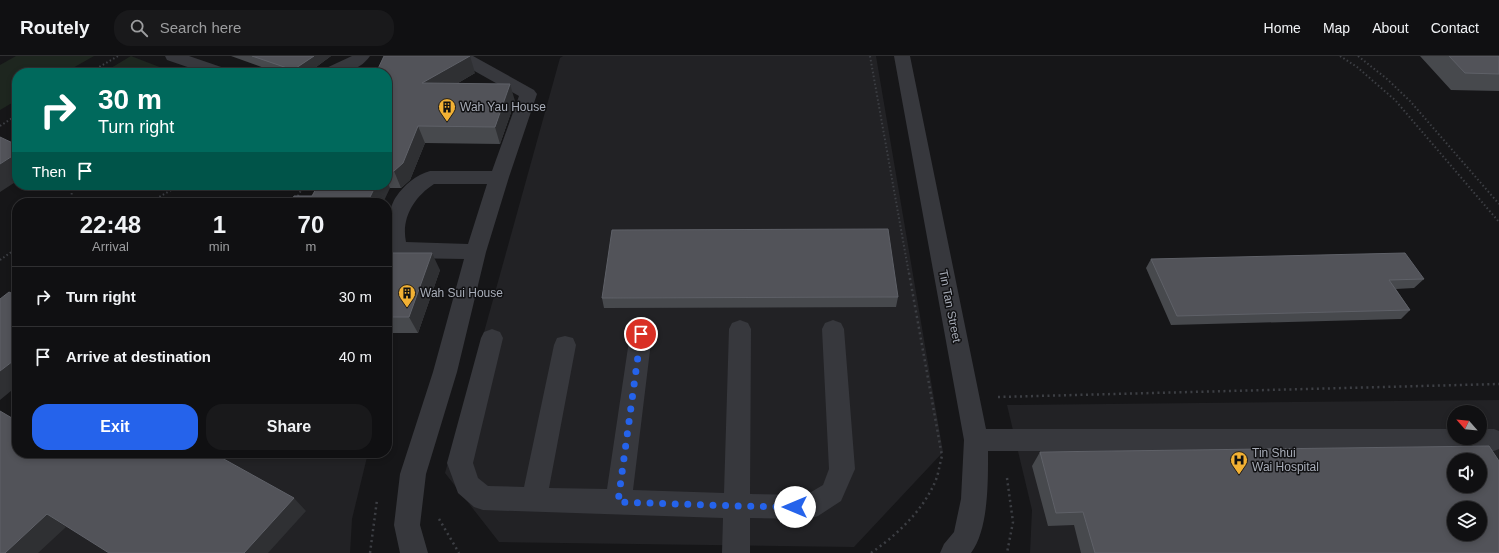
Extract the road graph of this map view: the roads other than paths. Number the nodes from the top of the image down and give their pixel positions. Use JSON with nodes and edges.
{"nodes":[{"id":1,"x":173,"y":56,"type":"edge"},
{"id":2,"x":362,"y":56,"type":"edge"},
{"id":3,"x":462,"y":56,"type":"edge"},
{"id":4,"x":902,"y":56,"type":"edge"},
{"id":5,"x":207,"y":68,"type":"edge"},
{"id":6,"x":342,"y":68,"type":"edge"},
{"id":7,"x":499,"y":177,"type":"junction"},
{"id":8,"x":476,"y":252,"type":"junction"},
{"id":9,"x":740,"y":329,"type":"dead end"},
{"id":10,"x":833,"y":329,"type":"dead end"},
{"id":11,"x":641,"y":334,"type":"dead end"},
{"id":12,"x":492,"y":338,"type":"dead end"},
{"id":13,"x":566,"y":345,"type":"dead end"},
{"id":14,"x":976,"y":440,"type":"junction"},
{"id":15,"x":1494,"y":440,"type":"dead end"},
{"id":16,"x":534,"y":500,"type":"junction"},
{"id":17,"x":618,"y":502,"type":"junction"},
{"id":18,"x":737,"y":506,"type":"junction"},
{"id":19,"x":414,"y":553,"type":"edge"},
{"id":20,"x":736,"y":553,"type":"edge"},
{"id":21,"x":954,"y":553,"type":"edge"}],
"edges":[{"from":1,"to":5,"type":"street"},
{"from":2,"to":6,"type":"street"},
{"from":3,"to":7,"type":"street"},
{"from":4,"to":14,"type":"street","name":"Tin Tan Street"},
{"from":7,"to":8,"type":"street"},
{"from":7,"to":8,"type":"street"},
{"from":8,"to":19,"type":"street"},
{"from":9,"to":18,"type":"street"},
{"from":10,"to":18,"type":"street"},
{"from":11,"to":17,"type":"street"},
{"from":12,"to":16,"type":"street"},
{"from":13,"to":16,"type":"street"},
{"from":14,"to":15,"type":"street"},
{"from":14,"to":21,"type":"street","name":"Tin Tan Street"},
{"from":16,"to":17,"type":"street"},
{"from":17,"to":18,"type":"street"},
{"from":18,"to":20,"type":"street"}]}
